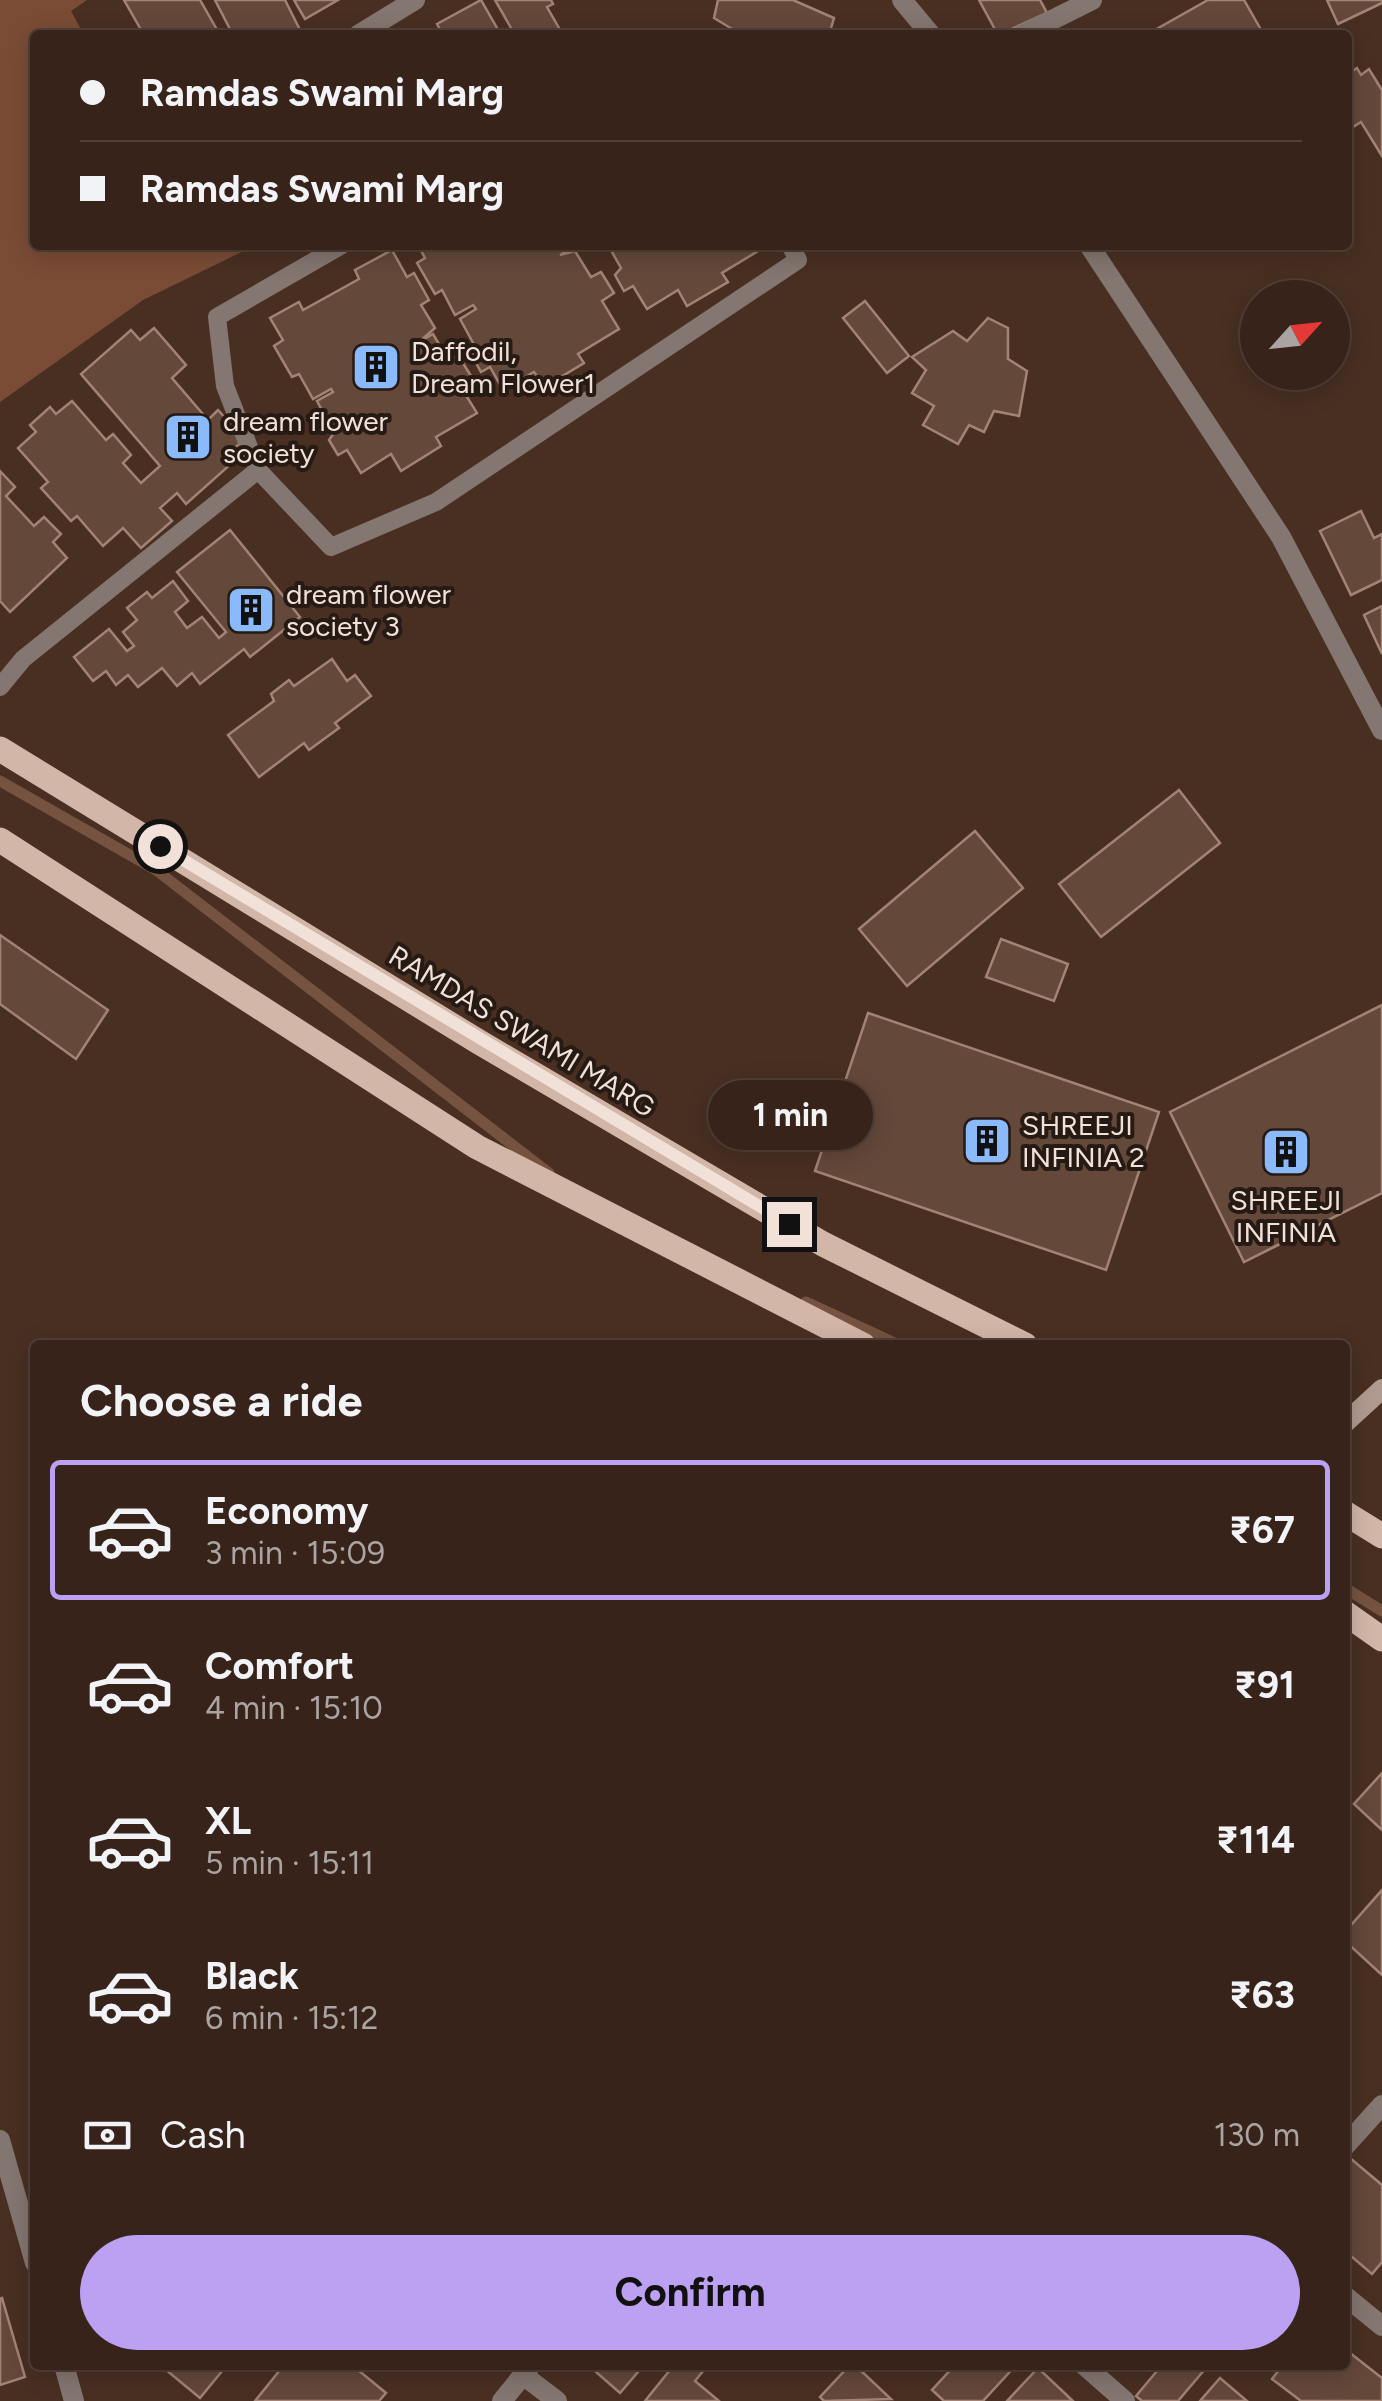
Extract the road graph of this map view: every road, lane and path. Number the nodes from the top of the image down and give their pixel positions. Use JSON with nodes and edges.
{"nodes":[{"id":1,"x":415,"y":0,"type":"edge"},
{"id":2,"x":902,"y":0,"type":"edge"},
{"id":3,"x":1092,"y":0,"type":"edge"},
{"id":4,"x":366,"y":30,"type":"edge"},
{"id":5,"x":927,"y":30,"type":"edge"},
{"id":6,"x":1032,"y":30,"type":"edge"},
{"id":7,"x":333,"y":250,"type":"edge"},
{"id":8,"x":793,"y":250,"type":"edge"},
{"id":9,"x":1092,"y":250,"type":"edge"},
{"id":10,"x":258,"y":470,"type":"junction"},
{"id":11,"x":0,"y":687,"type":"edge"},
{"id":12,"x":1382,"y":730,"type":"edge"},
{"id":13,"x":0,"y":749,"type":"edge"},
{"id":14,"x":0,"y":840,"type":"edge"},
{"id":15,"x":853,"y":1340,"type":"edge"},
{"id":16,"x":1015,"y":1340,"type":"edge"},
{"id":17,"x":1382,"y":1388,"type":"edge"},
{"id":18,"x":1350,"y":1418,"type":"edge"},
{"id":19,"x":1350,"y":1516,"type":"edge"},
{"id":20,"x":1382,"y":1536,"type":"edge"},
{"id":21,"x":1350,"y":1616,"type":"edge"},
{"id":22,"x":1382,"y":1638,"type":"edge"},
{"id":23,"x":1382,"y":2104,"type":"edge"},
{"id":24,"x":0,"y":2140,"type":"edge"},
{"id":25,"x":1350,"y":2140,"type":"edge"},
{"id":26,"x":30,"y":2246,"type":"edge"},
{"id":27,"x":1350,"y":2300,"type":"edge"},
{"id":28,"x":1382,"y":2326,"type":"edge"},
{"id":29,"x":65,"y":2370,"type":"edge"},
{"id":30,"x":527,"y":2370,"type":"edge"},
{"id":31,"x":1090,"y":2370,"type":"edge"},
{"id":32,"x":74,"y":2401,"type":"edge"},
{"id":33,"x":502,"y":2401,"type":"edge"},
{"id":34,"x":557,"y":2401,"type":"edge"},
{"id":35,"x":1125,"y":2401,"type":"edge"}],
"edges":[{"from":1,"to":4,"type":"street"},
{"from":2,"to":5,"type":"street"},
{"from":3,"to":6,"type":"street"},
{"from":7,"to":10,"type":"lane"},
{"from":8,"to":10,"type":"lane"},
{"from":9,"to":12,"type":"street"},
{"from":10,"to":11,"type":"lane"},
{"from":13,"to":16,"type":"main road","name":"RAMDAS SWAMI MARG"},
{"from":14,"to":15,"type":"main road"},
{"from":17,"to":18,"type":"main road"},
{"from":19,"to":20,"type":"main road"},
{"from":21,"to":22,"type":"main road"},
{"from":23,"to":25,"type":"street"},
{"from":24,"to":26,"type":"street"},
{"from":27,"to":28,"type":"street"},
{"from":29,"to":32,"type":"street"},
{"from":30,"to":33,"type":"street"},
{"from":30,"to":34,"type":"street"},
{"from":31,"to":35,"type":"street"}]}
